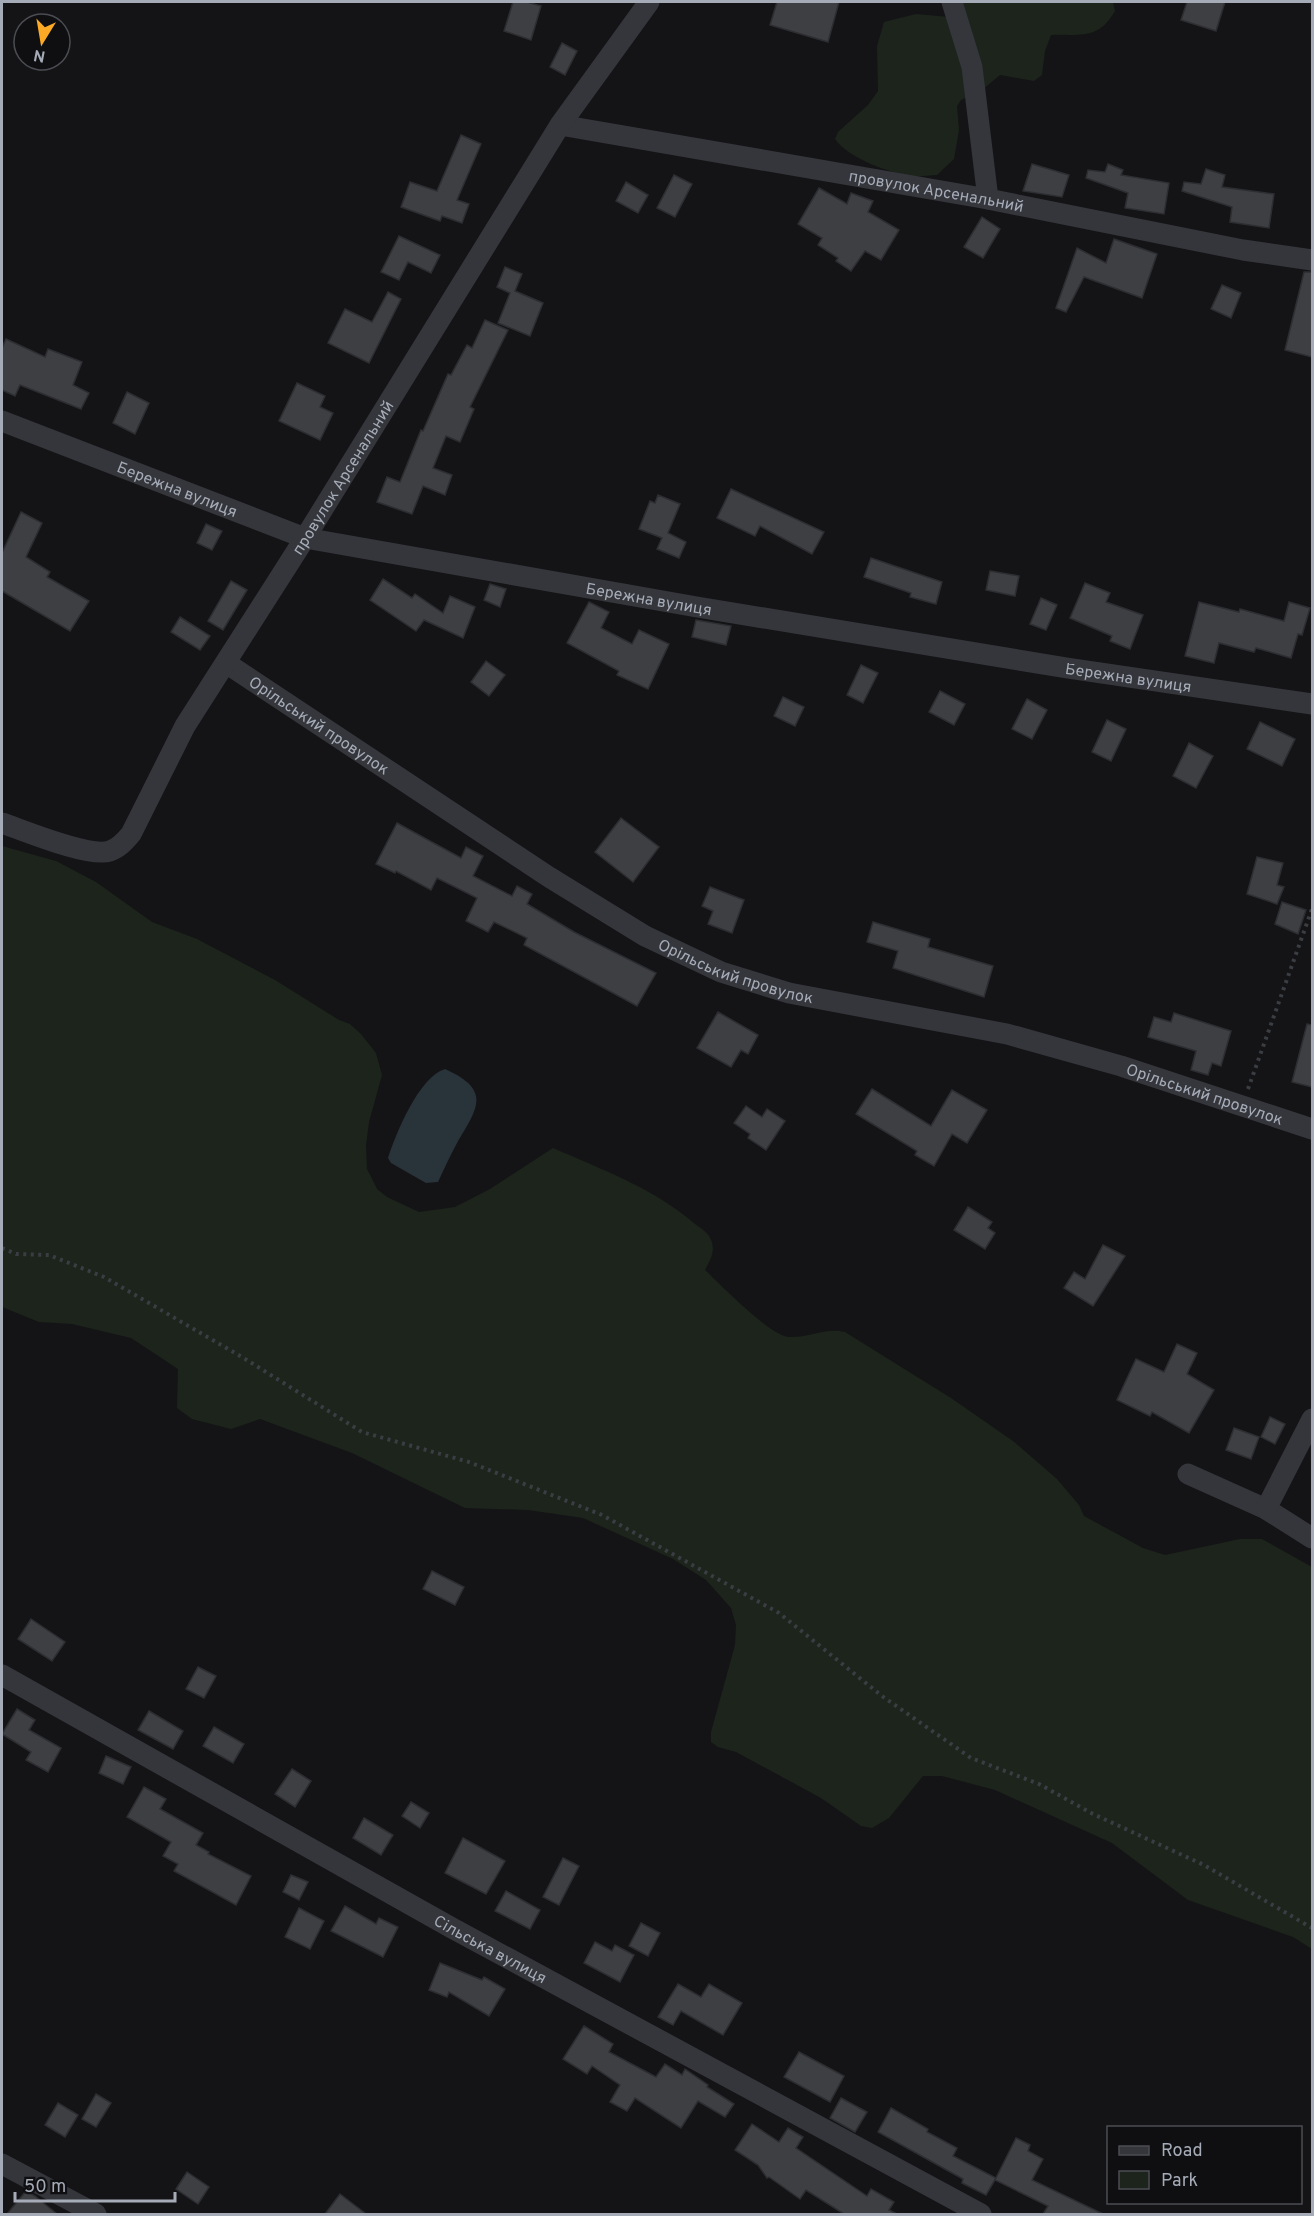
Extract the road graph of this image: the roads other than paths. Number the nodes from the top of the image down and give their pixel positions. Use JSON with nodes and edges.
{"nodes":[{"id":1,"x":649,"y":2,"type":"edge"},
{"id":2,"x":952,"y":2,"type":"edge"},
{"id":3,"x":560,"y":124,"type":"junction"},
{"id":4,"x":987,"y":199,"type":"junction"},
{"id":5,"x":1312,"y":260,"type":"edge"},
{"id":6,"x":2,"y":421,"type":"edge"},
{"id":7,"x":305,"y":538,"type":"junction"},
{"id":8,"x":226,"y":663,"type":"junction"},
{"id":9,"x":1312,"y":704,"type":"edge"},
{"id":10,"x":2,"y":823,"type":"edge"},
{"id":11,"x":1312,"y":1129,"type":"edge"},
{"id":12,"x":1312,"y":1419,"type":"edge"},
{"id":13,"x":1188,"y":1474,"type":"dead end"},
{"id":14,"x":1266,"y":1509,"type":"junction"},
{"id":15,"x":1312,"y":1538,"type":"edge"},
{"id":16,"x":2,"y":1675,"type":"edge"},
{"id":17,"x":2,"y":2164,"type":"edge"},
{"id":18,"x":96,"y":2214,"type":"edge"},
{"id":19,"x":981,"y":2214,"type":"edge"}],
"edges":[{"from":1,"to":3,"type":"street","name":"провулок Арсенальний"},
{"from":2,"to":4,"type":"street"},
{"from":3,"to":4,"type":"street","name":"провулок Арсенальний"},
{"from":3,"to":7,"type":"street","name":"провулок Арсенальний"},
{"from":4,"to":5,"type":"street","name":"провулок Арсенальний"},
{"from":6,"to":7,"type":"street","name":"Бережна вулиця"},
{"from":7,"to":8,"type":"street","name":"провулок Арсенальний"},
{"from":7,"to":9,"type":"street","name":"Бережна вулиця"},
{"from":8,"to":10,"type":"street","name":"провулок Арсенальний"},
{"from":8,"to":11,"type":"street","name":"Орільський провулок"},
{"from":12,"to":14,"type":"street"},
{"from":13,"to":14,"type":"street"},
{"from":14,"to":15,"type":"street"},
{"from":16,"to":19,"type":"street","name":"Сільська вулиця"},
{"from":17,"to":18,"type":"street"}]}
